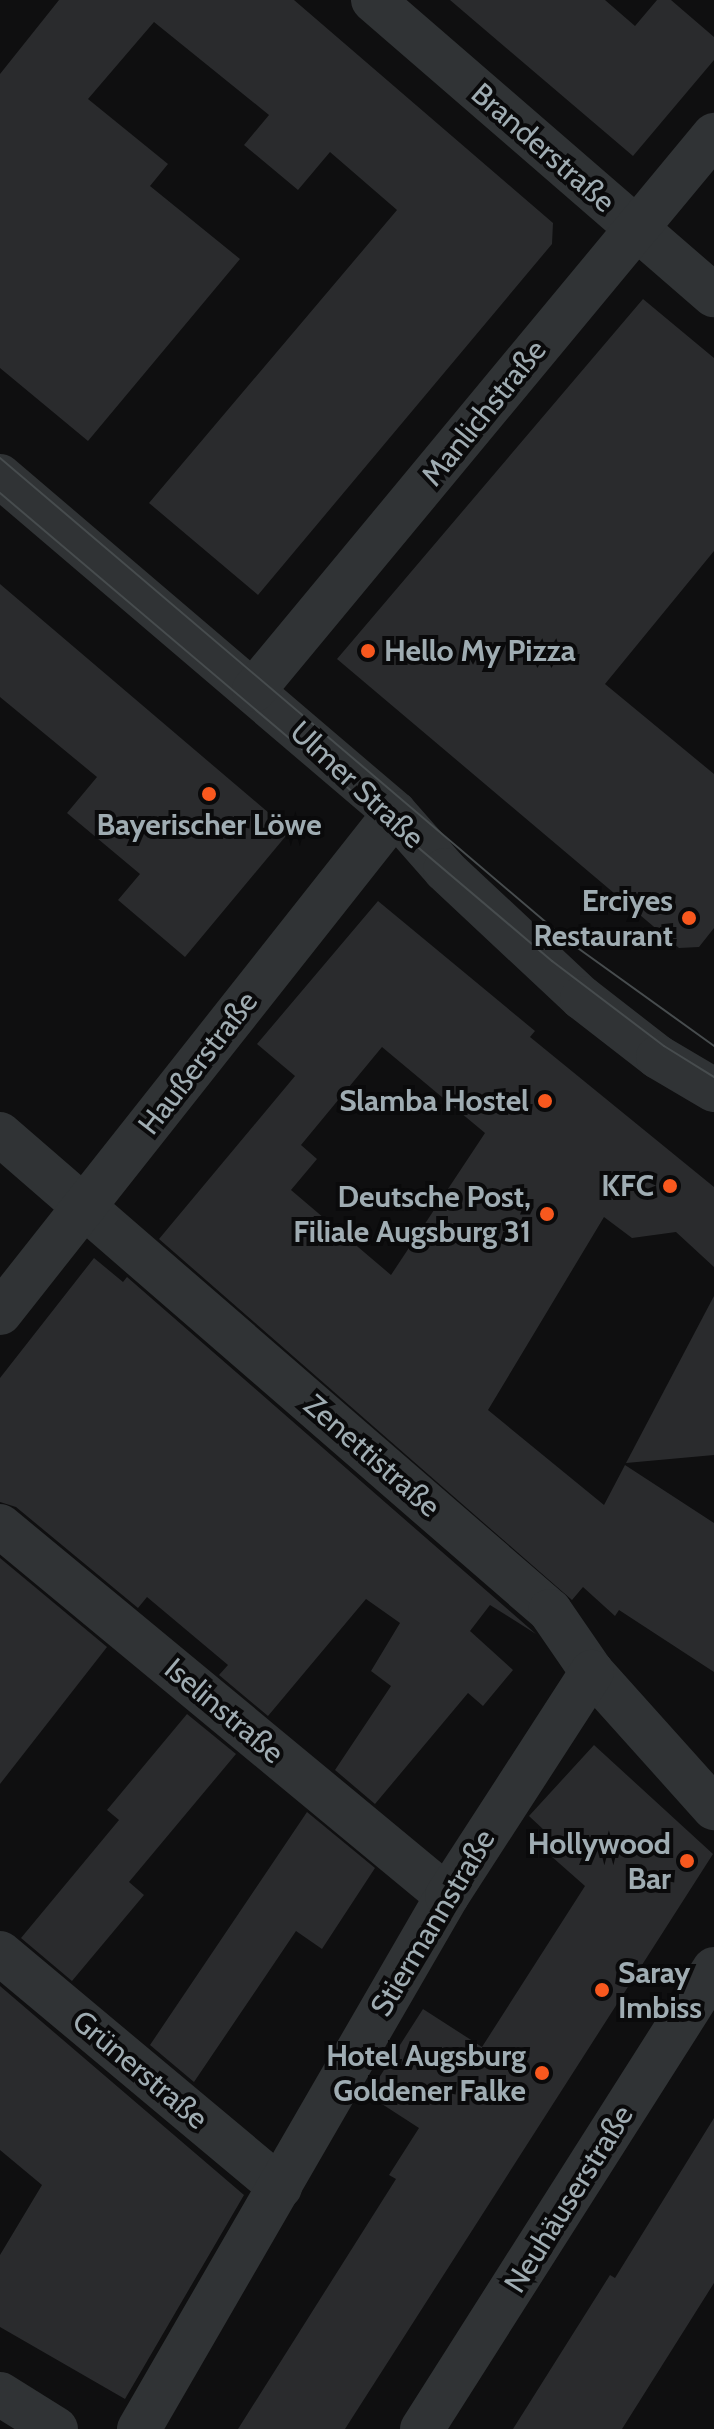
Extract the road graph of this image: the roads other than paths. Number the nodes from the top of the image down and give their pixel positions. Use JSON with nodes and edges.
{"nodes":[{"id":1,"x":373,"y":0,"type":"edge"},
{"id":2,"x":714,"y":135,"type":"edge"},
{"id":3,"x":635,"y":226,"type":"junction"},
{"id":4,"x":714,"y":295,"type":"edge"},
{"id":5,"x":0,"y":476,"type":"edge"},
{"id":6,"x":254,"y":690,"type":"junction"},
{"id":7,"x":395,"y":813,"type":"junction"},
{"id":8,"x":714,"y":1090,"type":"edge"},
{"id":9,"x":0,"y":1134,"type":"edge"},
{"id":10,"x":84,"y":1206,"type":"junction"},
{"id":11,"x":0,"y":1313,"type":"edge"},
{"id":12,"x":0,"y":1526,"type":"edge"},
{"id":13,"x":592,"y":1672,"type":"junction"},
{"id":14,"x":714,"y":1808,"type":"edge"},
{"id":15,"x":447,"y":1896,"type":"junction"},
{"id":16,"x":0,"y":1953,"type":"edge"},
{"id":17,"x":714,"y":1969,"type":"edge"},
{"id":18,"x":280,"y":2187,"type":"junction"},
{"id":19,"x":0,"y":2394,"type":"edge"},
{"id":20,"x":56,"y":2429,"type":"edge"},
{"id":21,"x":139,"y":2429,"type":"edge"},
{"id":22,"x":422,"y":2429,"type":"edge"}],
"edges":[{"from":1,"to":3,"type":"street","name":"Branderstraße"},
{"from":2,"to":3,"type":"street","name":"Manlichstraße"},
{"from":3,"to":4,"type":"street","name":"Branderstraße"},
{"from":3,"to":6,"type":"street","name":"Manlichstraße"},
{"from":5,"to":6,"type":"street","name":"Ulmer Straße"},
{"from":6,"to":7,"type":"street","name":"Ulmer Straße"},
{"from":7,"to":8,"type":"street","name":"Ulmer Straße"},
{"from":7,"to":10,"type":"street","name":"Haußerstraße"},
{"from":9,"to":10,"type":"street","name":"Zenettistraße"},
{"from":10,"to":11,"type":"street","name":"Haußerstraße"},
{"from":10,"to":13,"type":"street","name":"Zenettistraße"},
{"from":12,"to":15,"type":"street","name":"Iselinstraße"},
{"from":13,"to":14,"type":"street","name":"Zenettistraße"},
{"from":13,"to":15,"type":"street","name":"Stiermannstraße"},
{"from":15,"to":18,"type":"street","name":"Stiermannstraße"},
{"from":16,"to":18,"type":"street","name":"Grünerstraße"},
{"from":17,"to":22,"type":"street","name":"Neuhäuserstraße"},
{"from":18,"to":21,"type":"street","name":"Stiermannstraße"},
{"from":19,"to":20,"type":"street"}]}
